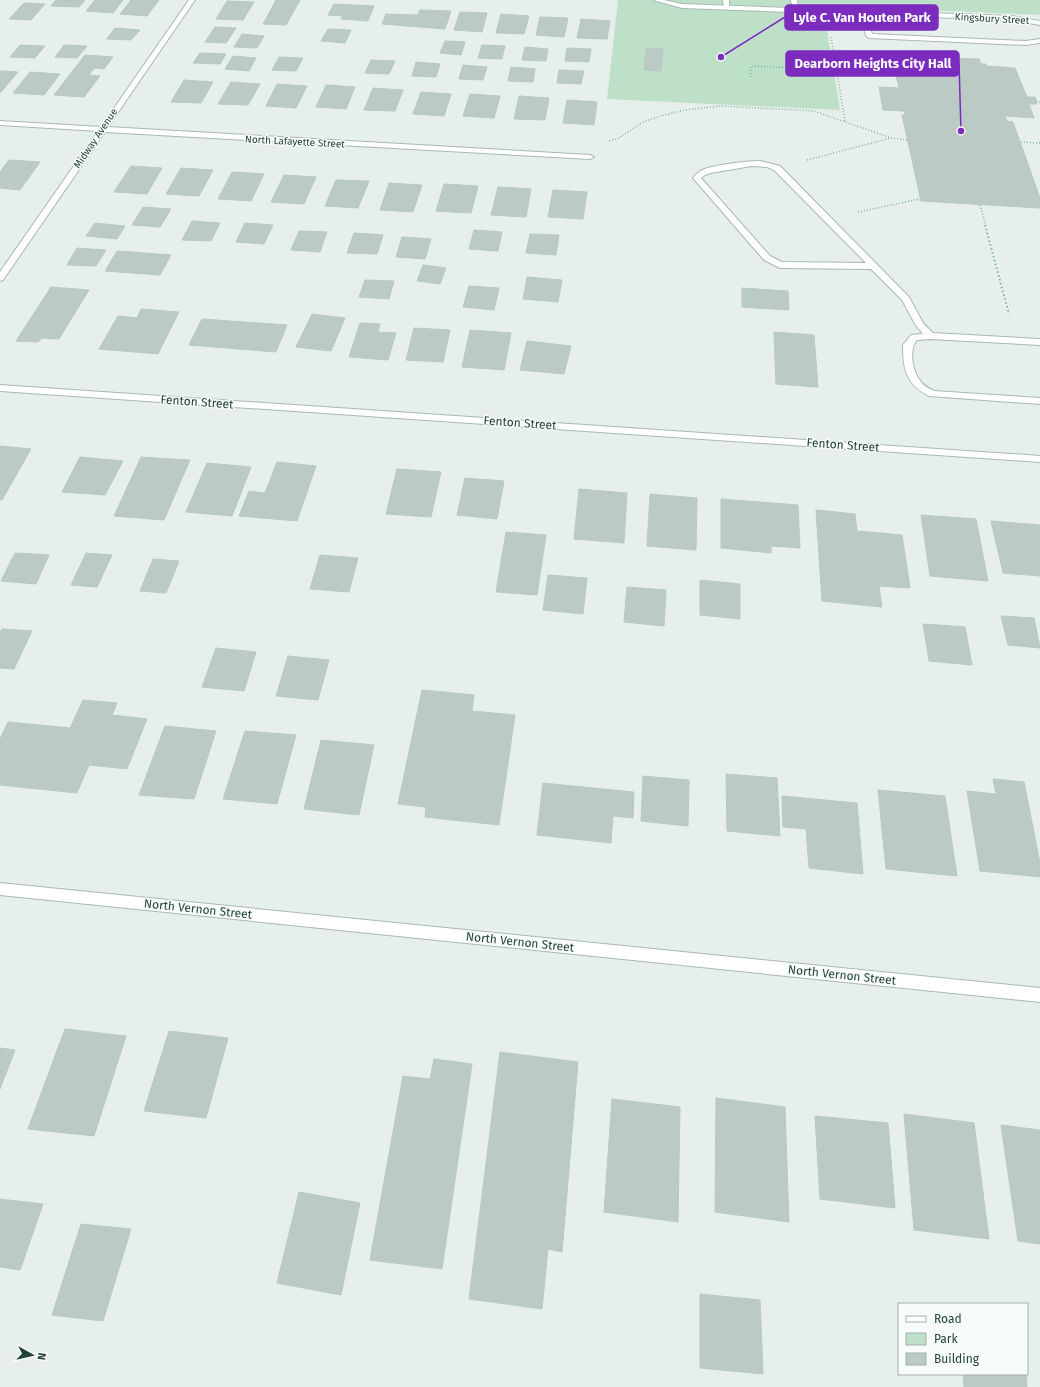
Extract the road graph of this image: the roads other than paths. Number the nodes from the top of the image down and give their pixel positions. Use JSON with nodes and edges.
{"nodes":[{"id":1,"x":192,"y":0,"type":"edge"},
{"id":2,"x":656,"y":0,"type":"edge"},
{"id":3,"x":726,"y":0,"type":"edge"},
{"id":4,"x":794,"y":0,"type":"edge"},
{"id":5,"x":664,"y":1,"type":"edge"},
{"id":6,"x":727,"y":8,"type":"junction"},
{"id":7,"x":796,"y":10,"type":"junction"},
{"id":8,"x":864,"y":13,"type":"junction"},
{"id":9,"x":1040,"y":23,"type":"edge"},
{"id":10,"x":1040,"y":41,"type":"edge"},
{"id":11,"x":0,"y":123,"type":"edge"},
{"id":12,"x":103,"y":130,"type":"junction"},
{"id":13,"x":590,"y":157,"type":"dead end"},
{"id":14,"x":874,"y":266,"type":"junction"},
{"id":15,"x":0,"y":278,"type":"edge"},
{"id":16,"x":930,"y":336,"type":"junction"},
{"id":17,"x":1040,"y":342,"type":"edge"},
{"id":18,"x":0,"y":388,"type":"edge"},
{"id":19,"x":1040,"y":401,"type":"edge"},
{"id":20,"x":1040,"y":459,"type":"edge"},
{"id":21,"x":0,"y":889,"type":"edge"},
{"id":22,"x":1040,"y":995,"type":"edge"}],
"edges":[{"from":1,"to":12,"type":"street","name":"Midway Avenue"},
{"from":2,"to":5,"type":"street","name":"Kingsbury Street"},
{"from":3,"to":6,"type":"street"},
{"from":4,"to":7,"type":"street"},
{"from":5,"to":6,"type":"street","name":"Kingsbury Street"},
{"from":6,"to":7,"type":"street","name":"Kingsbury Street"},
{"from":7,"to":8,"type":"street","name":"Kingsbury Street"},
{"from":8,"to":9,"type":"street","name":"Kingsbury Street"},
{"from":8,"to":10,"type":"street"},
{"from":11,"to":12,"type":"street","name":"North Lafayette Street"},
{"from":12,"to":13,"type":"street","name":"North Lafayette Street"},
{"from":12,"to":15,"type":"street","name":"Midway Avenue"},
{"from":14,"to":14,"type":"street"},
{"from":14,"to":16,"type":"street"},
{"from":16,"to":17,"type":"street"},
{"from":16,"to":19,"type":"street"},
{"from":18,"to":20,"type":"street","name":"Fenton Street"},
{"from":21,"to":22,"type":"street","name":"North Vernon Street"}]}
